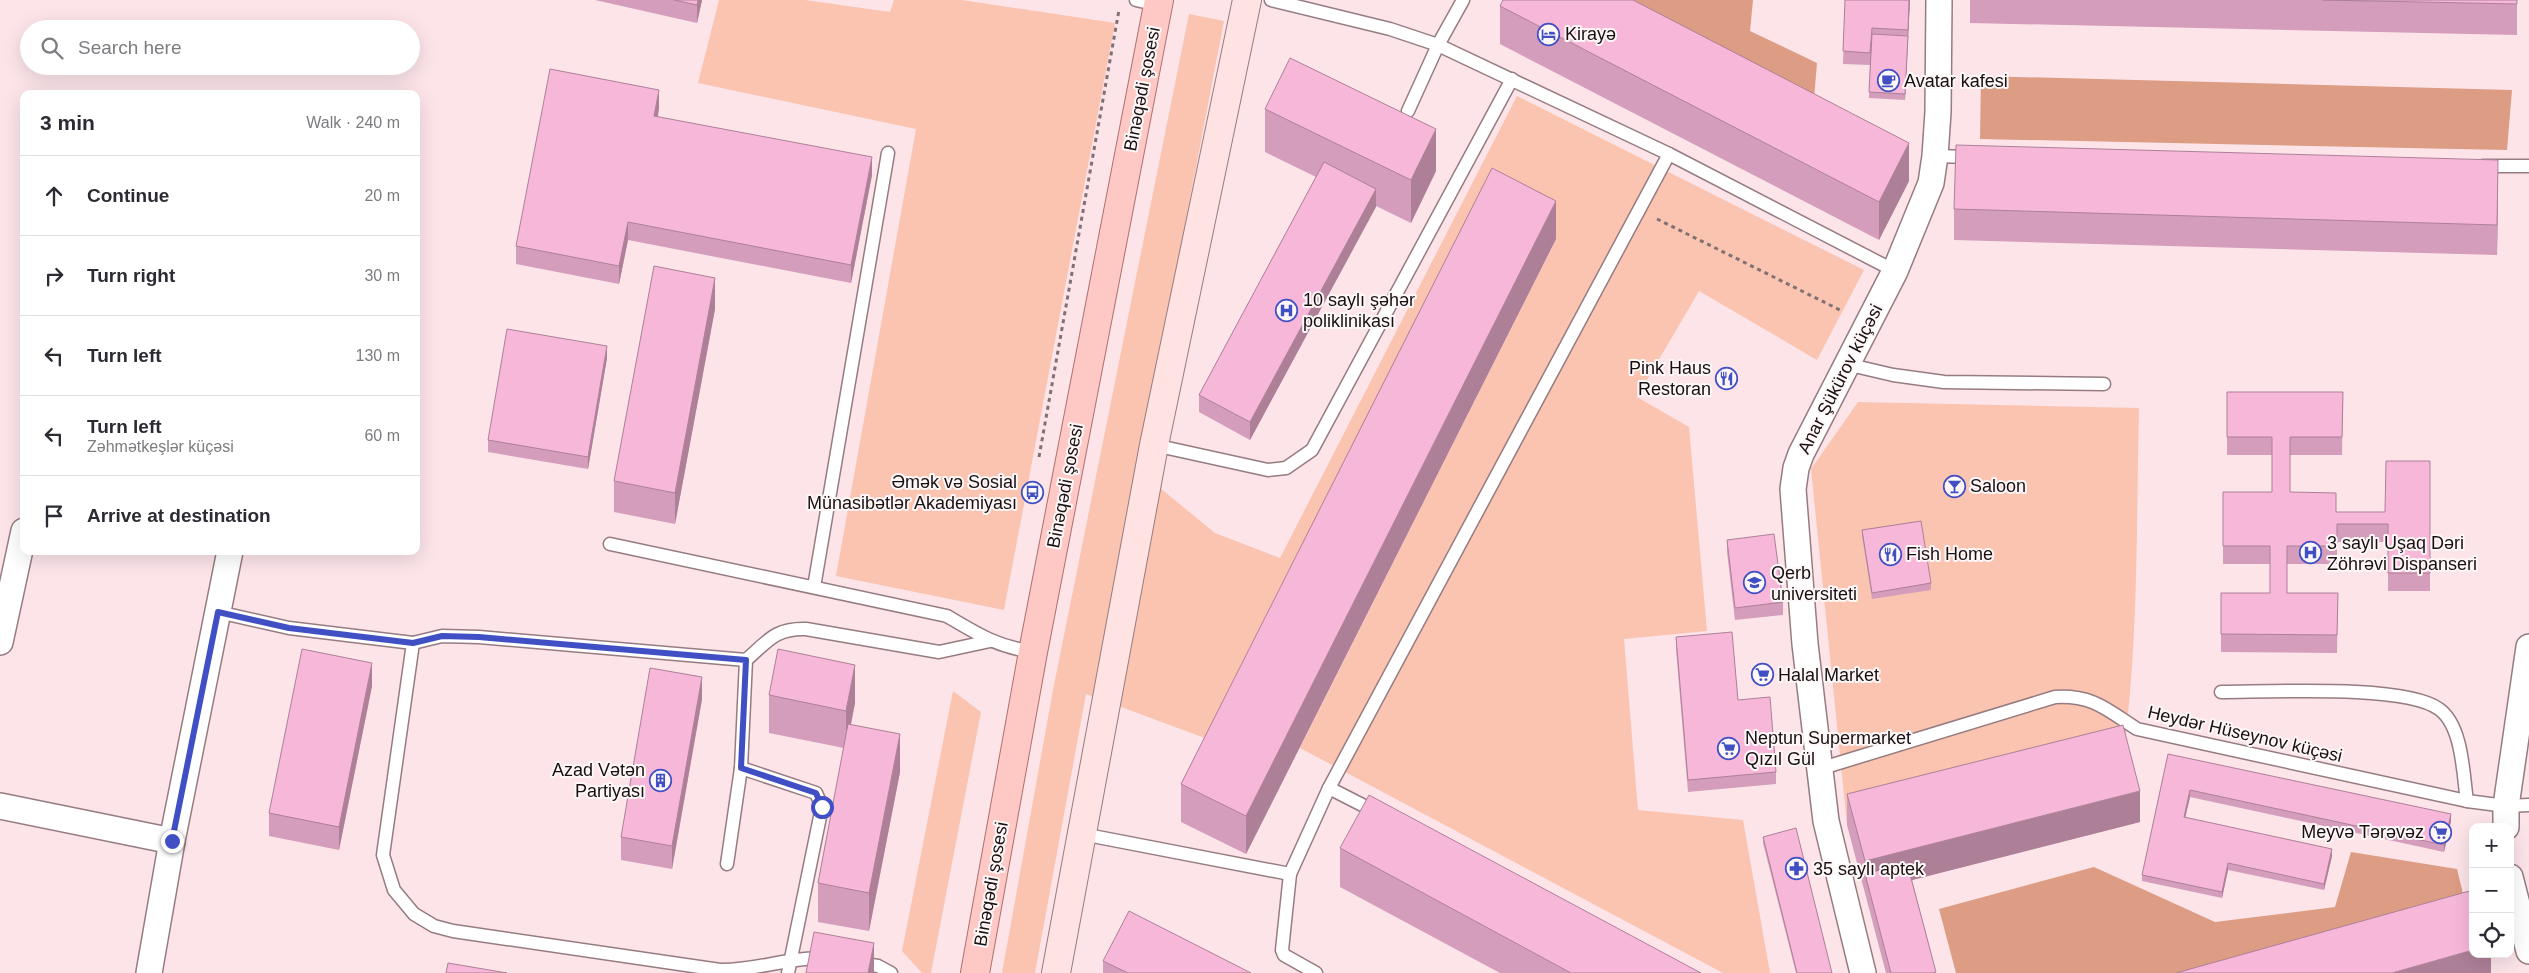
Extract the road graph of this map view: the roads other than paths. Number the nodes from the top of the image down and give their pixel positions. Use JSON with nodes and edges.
{"nodes":[{"id":1,"x":1248,"y":0,"type":"edge"},
{"id":2,"x":1271,"y":0,"type":"edge"},
{"id":3,"x":1463,"y":0,"type":"edge"},
{"id":4,"x":1939,"y":0,"type":"edge"},
{"id":5,"x":1151,"y":2,"type":"edge"},
{"id":6,"x":1438,"y":45,"type":"junction"},
{"id":7,"x":1512,"y":79,"type":"junction"},
{"id":8,"x":1408,"y":111,"type":"dead end"},
{"id":9,"x":888,"y":153,"type":"dead end"},
{"id":10,"x":1669,"y":154,"type":"junction"},
{"id":11,"x":1935,"y":156,"type":"junction"},
{"id":12,"x":1985,"y":157,"type":"edge"},
{"id":13,"x":2470,"y":165,"type":"edge"},
{"id":14,"x":2529,"y":166,"type":"edge"},
{"id":15,"x":1895,"y":271,"type":"junction"},
{"id":16,"x":1846,"y":364,"type":"junction"},
{"id":17,"x":2104,"y":384,"type":"dead end"},
{"id":18,"x":1154,"y":445,"type":"junction"},
{"id":19,"x":610,"y":544,"type":"dead end"},
{"id":20,"x":20,"y":550,"type":"edge"},
{"id":21,"x":229,"y":555,"type":"edge"},
{"id":22,"x":814,"y":587,"type":"junction"},
{"id":23,"x":218,"y":612,"type":"junction"},
{"id":24,"x":0,"y":642,"type":"edge"},
{"id":25,"x":990,"y":642,"type":"junction"},
{"id":26,"x":413,"y":643,"type":"junction"},
{"id":27,"x":2529,"y":647,"type":"edge"},
{"id":28,"x":1033,"y":652,"type":"junction"},
{"id":29,"x":746,"y":660,"type":"junction"},
{"id":30,"x":2221,"y":692,"type":"dead end"},
{"id":31,"x":741,"y":768,"type":"junction"},
{"id":32,"x":1819,"y":769,"type":"junction"},
{"id":33,"x":1329,"y":788,"type":"junction"},
{"id":34,"x":2467,"y":801,"type":"junction"},
{"id":35,"x":0,"y":806,"type":"edge"},
{"id":36,"x":2514,"y":813,"type":"edge"},
{"id":37,"x":1391,"y":819,"type":"edge"},
{"id":38,"x":1082,"y":834,"type":"junction"},
{"id":39,"x":172,"y":841,"type":"junction"},
{"id":40,"x":727,"y":864,"type":"dead end"},
{"id":41,"x":1290,"y":874,"type":"junction"},
{"id":42,"x":2514,"y":905,"type":"edge"},
{"id":43,"x":2529,"y":951,"type":"edge"},
{"id":44,"x":789,"y":968,"type":"edge"},
{"id":45,"x":148,"y":973,"type":"edge"},
{"id":46,"x":891,"y":973,"type":"edge"},
{"id":47,"x":975,"y":973,"type":"edge"},
{"id":48,"x":1056,"y":973,"type":"edge"},
{"id":49,"x":1316,"y":973,"type":"edge"},
{"id":50,"x":1862,"y":973,"type":"edge"}],
"edges":[{"from":1,"to":18,"type":"street"},
{"from":2,"to":6,"type":"lane"},
{"from":3,"to":6,"type":"lane"},
{"from":4,"to":11,"type":"street","name":"Anar Şükürov küçəsi"},
{"from":5,"to":28,"type":"main road","name":"Binəqədi şosesi"},
{"from":6,"to":7,"type":"lane"},
{"from":6,"to":8,"type":"lane"},
{"from":7,"to":10,"type":"lane"},
{"from":7,"to":18,"type":"lane"},
{"from":9,"to":22,"type":"lane"},
{"from":10,"to":15,"type":"lane"},
{"from":10,"to":33,"type":"lane"},
{"from":11,"to":12,"type":"lane"},
{"from":11,"to":15,"type":"street","name":"Anar Şükürov küçəsi"},
{"from":13,"to":14,"type":"lane"},
{"from":15,"to":16,"type":"street","name":"Anar Şükürov küçəsi"},
{"from":16,"to":17,"type":"lane"},
{"from":16,"to":32,"type":"street","name":"Anar Şükürov küçəsi"},
{"from":18,"to":38,"type":"street"},
{"from":19,"to":22,"type":"lane"},
{"from":20,"to":24,"type":"street"},
{"from":21,"to":23,"type":"street"},
{"from":22,"to":25,"type":"lane"},
{"from":23,"to":26,"type":"lane"},
{"from":23,"to":39,"type":"street"},
{"from":25,"to":28,"type":"lane"},
{"from":25,"to":29,"type":"lane"},
{"from":26,"to":29,"type":"lane"},
{"from":26,"to":44,"type":"lane"},
{"from":27,"to":36,"type":"street"},
{"from":28,"to":47,"type":"main road","name":"Binəqədi şosesi"},
{"from":29,"to":31,"type":"lane"},
{"from":30,"to":34,"type":"lane"},
{"from":31,"to":40,"type":"lane"},
{"from":31,"to":44,"type":"lane"},
{"from":32,"to":34,"type":"lane","name":"Heydər Hüseynov küçəsi"},
{"from":32,"to":50,"type":"street","name":"Anar Şükürov küçəsi"},
{"from":33,"to":37,"type":"lane"},
{"from":33,"to":41,"type":"lane"},
{"from":34,"to":36,"type":"lane","name":"Heydər Hüseynov küçəsi"},
{"from":35,"to":39,"type":"street"},
{"from":38,"to":41,"type":"lane"},
{"from":38,"to":48,"type":"street"},
{"from":39,"to":45,"type":"street"},
{"from":41,"to":49,"type":"lane"},
{"from":42,"to":43,"type":"street"},
{"from":44,"to":46,"type":"lane"}]}
